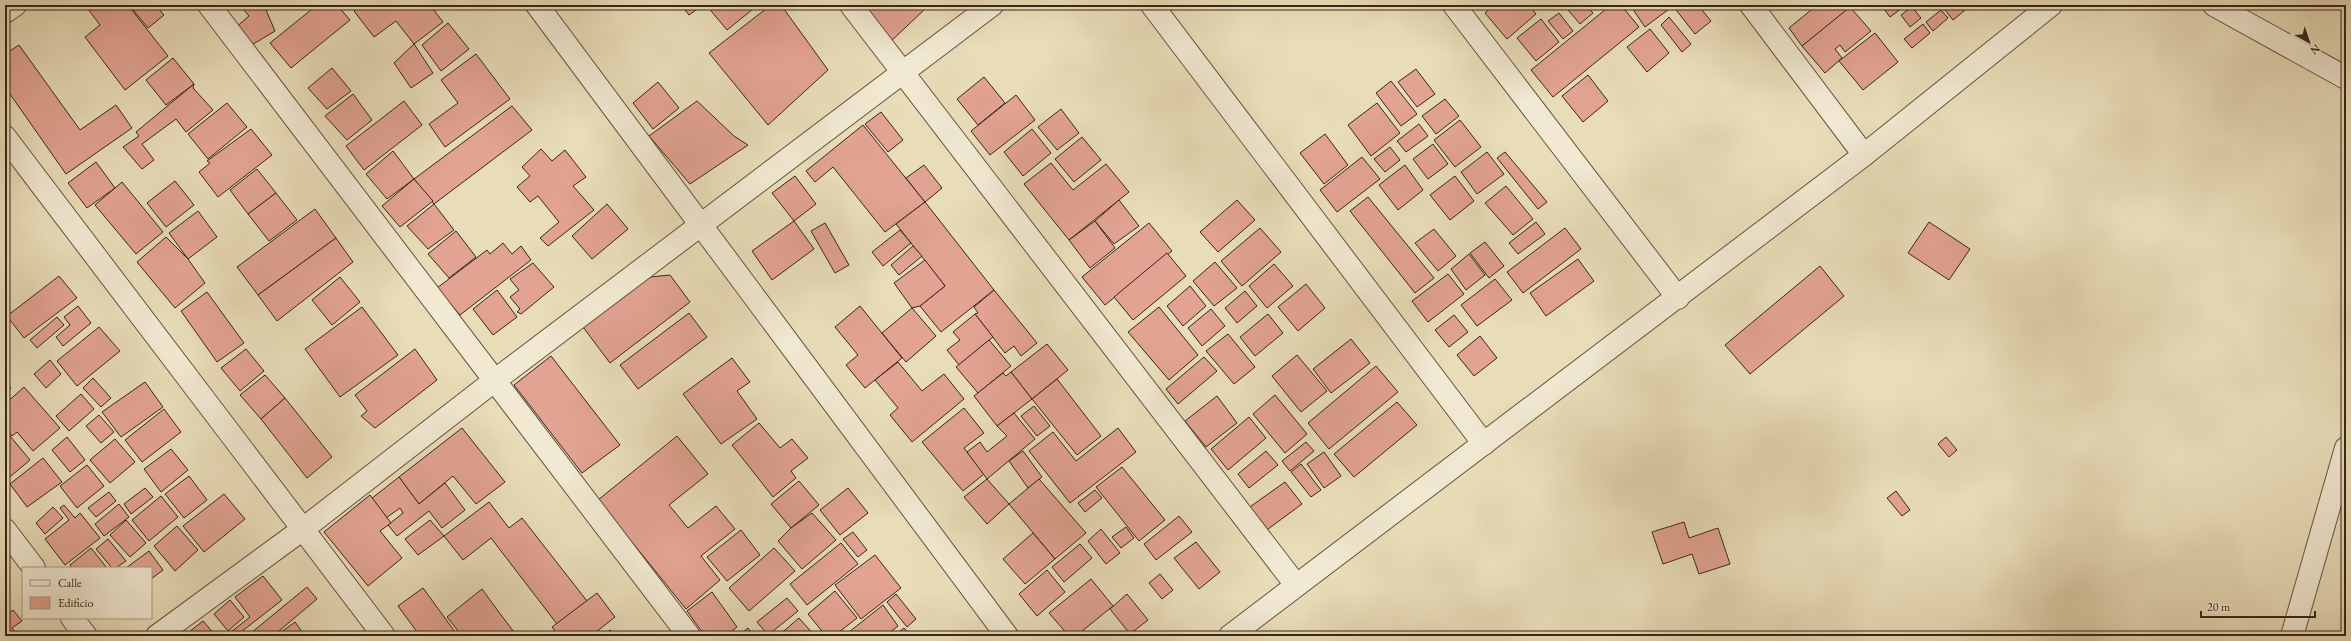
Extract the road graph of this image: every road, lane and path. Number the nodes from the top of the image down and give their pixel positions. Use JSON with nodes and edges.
{"nodes":[{"id":1,"x":15,"y":5,"type":"edge"},
{"id":2,"x":209,"y":5,"type":"edge"},
{"id":3,"x":537,"y":5,"type":"edge"},
{"id":4,"x":851,"y":5,"type":"edge"},
{"id":5,"x":992,"y":5,"type":"edge"},
{"id":6,"x":1152,"y":5,"type":"edge"},
{"id":7,"x":1454,"y":5,"type":"edge"},
{"id":8,"x":1750,"y":5,"type":"edge"},
{"id":9,"x":2214,"y":5,"type":"edge"},
{"id":10,"x":2046,"y":7,"type":"edge"},
{"id":11,"x":5,"y":12,"type":"edge"},
{"id":12,"x":903,"y":73,"type":"junction"},
{"id":13,"x":2346,"y":78,"type":"edge"},
{"id":14,"x":5,"y":137,"type":"edge"},
{"id":15,"x":1864,"y":155,"type":"junction"},
{"id":16,"x":700,"y":225,"type":"junction"},
{"id":17,"x":1678,"y":298,"type":"junction"},
{"id":18,"x":494,"y":381,"type":"junction"},
{"id":19,"x":1484,"y":444,"type":"junction"},
{"id":20,"x":2346,"y":448,"type":"edge"},
{"id":21,"x":303,"y":529,"type":"junction"},
{"id":22,"x":5,"y":530,"type":"edge"},
{"id":23,"x":33,"y":567,"type":"edge"},
{"id":24,"x":1296,"y":585,"type":"junction"},
{"id":25,"x":73,"y":619,"type":"edge"},
{"id":26,"x":86,"y":636,"type":"edge"},
{"id":27,"x":157,"y":636,"type":"edge"},
{"id":28,"x":384,"y":636,"type":"edge"},
{"id":29,"x":689,"y":636,"type":"edge"},
{"id":30,"x":1007,"y":636,"type":"edge"},
{"id":31,"x":1230,"y":636,"type":"edge"},
{"id":32,"x":2292,"y":636,"type":"edge"}],
"edges":[{"from":1,"to":11,"type":"street"},
{"from":2,"to":18,"type":"street"},
{"from":3,"to":16,"type":"street"},
{"from":4,"to":12,"type":"street"},
{"from":5,"to":12,"type":"street"},
{"from":6,"to":19,"type":"street"},
{"from":7,"to":17,"type":"street"},
{"from":8,"to":15,"type":"street"},
{"from":9,"to":13,"type":"street"},
{"from":10,"to":15,"type":"street"},
{"from":12,"to":16,"type":"street"},
{"from":12,"to":24,"type":"street"},
{"from":14,"to":21,"type":"street"},
{"from":15,"to":17,"type":"street"},
{"from":16,"to":18,"type":"street"},
{"from":16,"to":30,"type":"street"},
{"from":17,"to":19,"type":"street"},
{"from":18,"to":21,"type":"street"},
{"from":18,"to":29,"type":"street"},
{"from":19,"to":24,"type":"street"},
{"from":20,"to":32,"type":"street"},
{"from":21,"to":27,"type":"street"},
{"from":21,"to":28,"type":"street"},
{"from":22,"to":23,"type":"street"},
{"from":24,"to":31,"type":"street"},
{"from":25,"to":26,"type":"street"}]}
